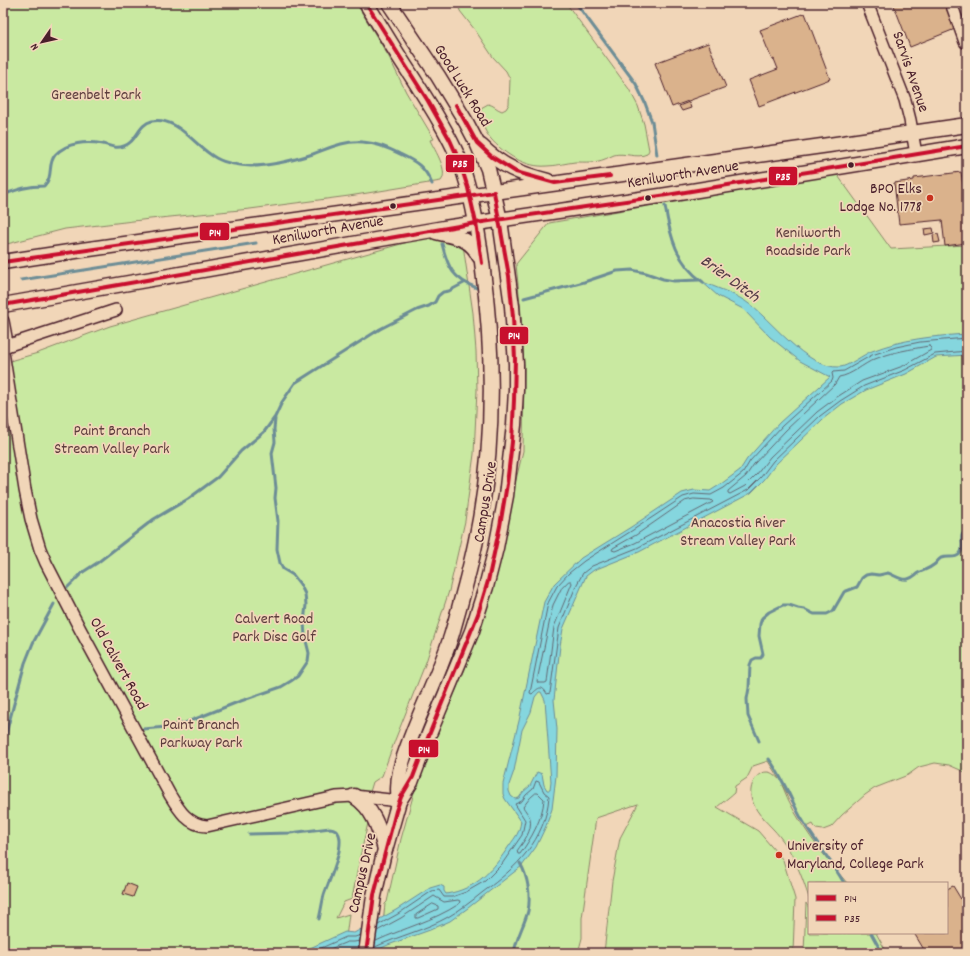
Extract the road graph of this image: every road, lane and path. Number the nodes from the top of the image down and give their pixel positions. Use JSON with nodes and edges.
{"nodes":[{"id":1,"x":366,"y":3,"type":"edge"},
{"id":2,"x":389,"y":3,"type":"edge"},
{"id":3,"x":867,"y":3,"type":"edge"},
{"id":4,"x":951,"y":3,"type":"edge"},
{"id":5,"x":965,"y":42,"type":"dead end"},
{"id":6,"x":967,"y":125,"type":"edge"},
{"id":7,"x":913,"y":133,"type":"junction"},
{"id":8,"x":477,"y":143,"type":"junction"},
{"id":9,"x":967,"y":146,"type":"edge"},
{"id":10,"x":916,"y":154,"type":"junction"},
{"id":11,"x":555,"y":183,"type":"junction"},
{"id":12,"x":494,"y":192,"type":"junction"},
{"id":13,"x":470,"y":195,"type":"junction"},
{"id":14,"x":500,"y":220,"type":"junction"},
{"id":15,"x":476,"y":223,"type":"junction"},
{"id":16,"x":430,"y":231,"type":"junction"},
{"id":17,"x":3,"y":262,"type":"edge"},
{"id":18,"x":482,"y":262,"type":"junction"},
{"id":19,"x":3,"y":305,"type":"edge"},
{"id":20,"x":116,"y":310,"type":"dead end"},
{"id":21,"x":3,"y":322,"type":"edge"},
{"id":22,"x":3,"y":347,"type":"edge"},
{"id":23,"x":3,"y":352,"type":"edge"},
{"id":24,"x":354,"y":796,"type":"junction"},
{"id":25,"x":399,"y":801,"type":"junction"},
{"id":26,"x":385,"y":849,"type":"junction"},
{"id":27,"x":366,"y":953,"type":"edge"}],
"edges":[{"from":1,"to":13,"type":"main road"},
{"from":2,"to":8,"type":"main road","name":"Good Luck Road"},
{"from":3,"to":7,"type":"street","name":"Sarvis Avenue"},
{"from":4,"to":5,"type":"street"},
{"from":6,"to":7,"type":"main road","name":"Kenilworth Avenue"},
{"from":7,"to":10,"type":"street","name":"Sarvis Avenue"},
{"from":7,"to":11,"type":"main road","name":"Kenilworth Avenue"},
{"from":8,"to":11,"type":"main road"},
{"from":8,"to":12,"type":"main road","name":"Good Luck Road"},
{"from":9,"to":10,"type":"main road","name":"Kenilworth Avenue"},
{"from":10,"to":14,"type":"main road","name":"Kenilworth Avenue"},
{"from":11,"to":12,"type":"main road","name":"Kenilworth Avenue"},
{"from":12,"to":13,"type":"main road","name":"Kenilworth Avenue"},
{"from":12,"to":14,"type":"main road","name":"Campus Drive"},
{"from":13,"to":15,"type":"main road","name":"Campus Drive"},
{"from":13,"to":17,"type":"main road","name":"Kenilworth Avenue"},
{"from":14,"to":15,"type":"main road","name":"Kenilworth Avenue"},
{"from":14,"to":25,"type":"main road","name":"Campus Drive"},
{"from":15,"to":16,"type":"main road","name":"Kenilworth Avenue"},
{"from":15,"to":18,"type":"main road","name":"Campus Drive"},
{"from":16,"to":18,"type":"main road"},
{"from":16,"to":19,"type":"main road","name":"Kenilworth Avenue"},
{"from":18,"to":25,"type":"main road","name":"Campus Drive"},
{"from":20,"to":22,"type":"street"},
{"from":21,"to":22,"type":"street"},
{"from":23,"to":24,"type":"street","name":"Old Calvert Road"},
{"from":24,"to":25,"type":"street","name":"Old Calvert Road"},
{"from":24,"to":26,"type":"main road"},
{"from":25,"to":26,"type":"main road","name":"Campus Drive"},
{"from":26,"to":27,"type":"main road","name":"Campus Drive"}]}
